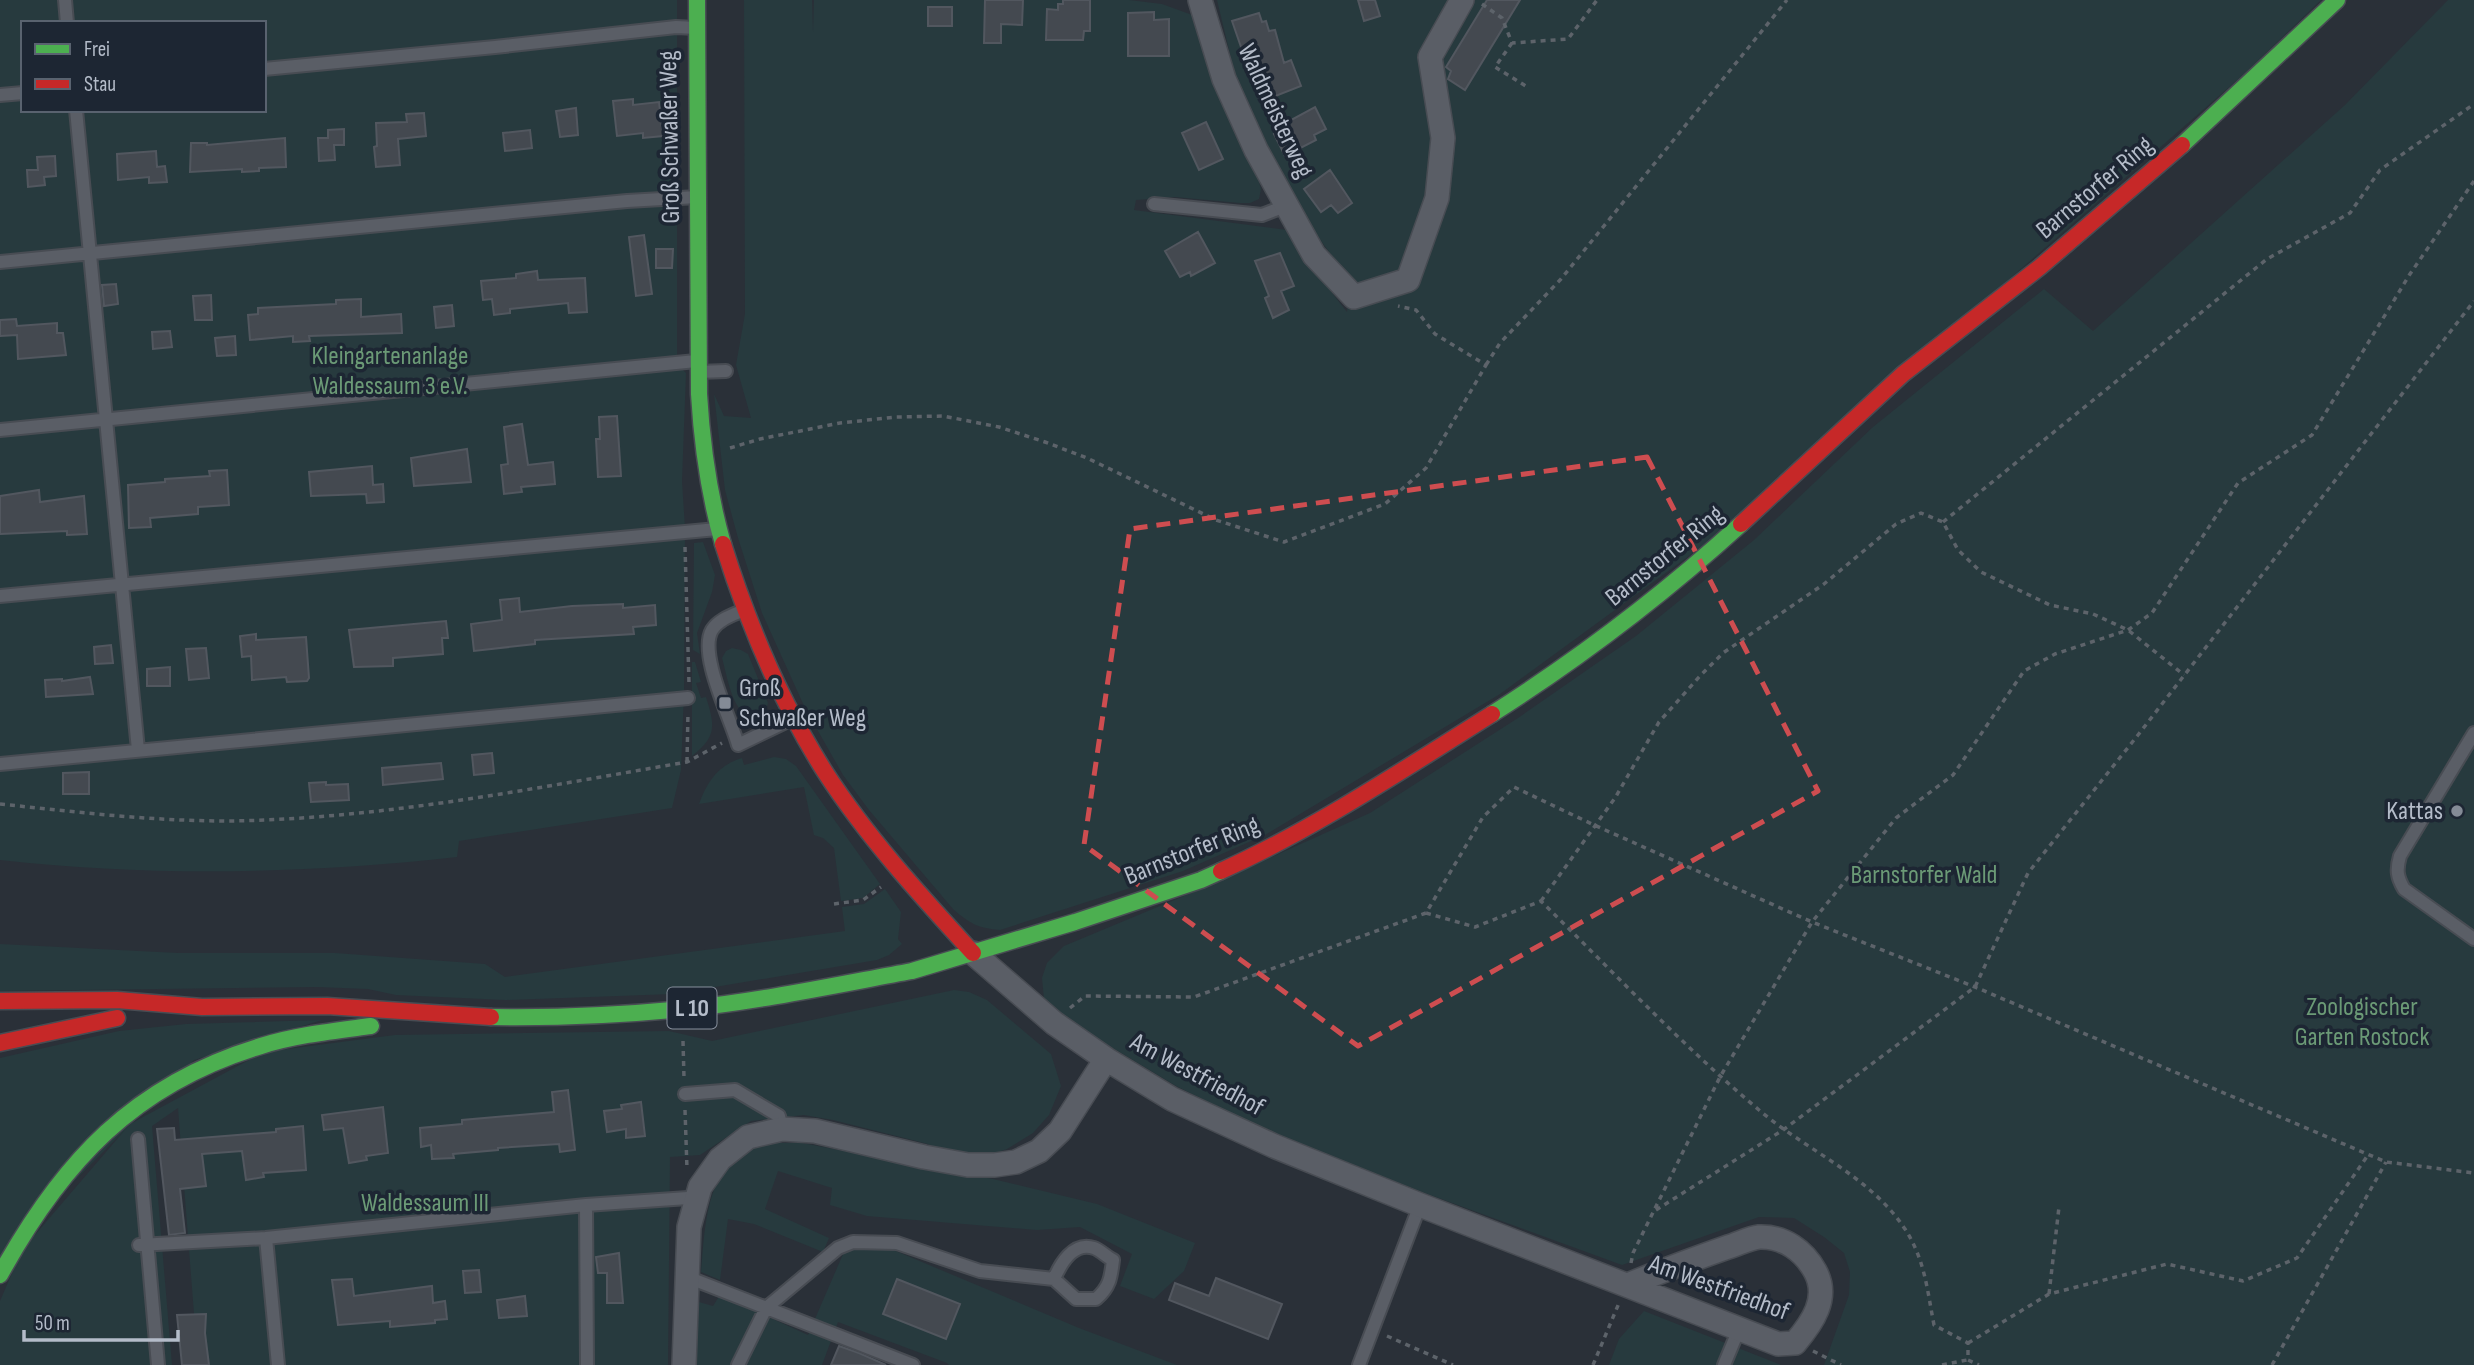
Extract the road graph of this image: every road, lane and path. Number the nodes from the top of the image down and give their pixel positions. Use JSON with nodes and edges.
{"nodes":[{"id":1,"x":65,"y":0,"type":"edge"},
{"id":2,"x":697,"y":0,"type":"edge"},
{"id":3,"x":1462,"y":0,"type":"edge"},
{"id":4,"x":1477,"y":0,"type":"edge"},
{"id":5,"x":1597,"y":0,"type":"edge"},
{"id":6,"x":1787,"y":0,"type":"edge"},
{"id":7,"x":2337,"y":0,"type":"edge"},
{"id":8,"x":1198,"y":1,"type":"edge"},
{"id":9,"x":67,"y":21,"type":"edge"},
{"id":10,"x":697,"y":28,"type":"junction"},
{"id":11,"x":1512,"y":43,"type":"junction"},
{"id":12,"x":266,"y":69,"type":"edge"},
{"id":13,"x":1529,"y":88,"type":"dead end"},
{"id":14,"x":21,"y":93,"type":"edge"},
{"id":15,"x":0,"y":95,"type":"edge"},
{"id":16,"x":2474,"y":104,"type":"edge"},
{"id":17,"x":75,"y":112,"type":"edge"},
{"id":18,"x":2474,"y":181,"type":"edge"},
{"id":19,"x":699,"y":197,"type":"junction"},
{"id":20,"x":1154,"y":204,"type":"dead end"},
{"id":21,"x":1287,"y":205,"type":"junction"},
{"id":22,"x":90,"y":254,"type":"junction"},
{"id":23,"x":0,"y":262,"type":"edge"},
{"id":24,"x":2474,"y":301,"type":"edge"},
{"id":25,"x":1391,"y":305,"type":"dead end"},
{"id":26,"x":1486,"y":365,"type":"junction"},
{"id":27,"x":698,"y":367,"type":"junction"},
{"id":28,"x":726,"y":372,"type":"dead end"},
{"id":29,"x":106,"y":420,"type":"junction"},
{"id":30,"x":0,"y":430,"type":"edge"},
{"id":31,"x":704,"y":454,"type":"junction"},
{"id":32,"x":1943,"y":522,"type":"junction"},
{"id":33,"x":719,"y":529,"type":"junction"},
{"id":34,"x":121,"y":585,"type":"junction"},
{"id":35,"x":0,"y":596,"type":"edge"},
{"id":36,"x":746,"y":609,"type":"junction"},
{"id":37,"x":2128,"y":630,"type":"junction"},
{"id":38,"x":2184,"y":675,"type":"junction"},
{"id":39,"x":688,"y":698,"type":"joint"},
{"id":40,"x":795,"y":718,"type":"junction"},
{"id":41,"x":2474,"y":733,"type":"edge"},
{"id":42,"x":738,"y":745,"type":"junction"},
{"id":43,"x":138,"y":750,"type":"junction"},
{"id":44,"x":687,"y":762,"type":"junction"},
{"id":45,"x":0,"y":764,"type":"edge"},
{"id":46,"x":0,"y":804,"type":"edge"},
{"id":47,"x":1594,"y":825,"type":"junction"},
{"id":48,"x":885,"y":884,"type":"dead end"},
{"id":49,"x":1541,"y":901,"type":"junction"},
{"id":50,"x":834,"y":904,"type":"dead end"},
{"id":51,"x":1426,"y":913,"type":"junction"},
{"id":52,"x":1812,"y":922,"type":"junction"},
{"id":53,"x":2474,"y":939,"type":"edge"},
{"id":54,"x":973,"y":953,"type":"junction"},
{"id":55,"x":1975,"y":987,"type":"junction"},
{"id":56,"x":0,"y":1001,"type":"edge"},
{"id":57,"x":202,"y":1007,"type":"junction"},
{"id":58,"x":470,"y":1017,"type":"junction"},
{"id":59,"x":1054,"y":1023,"type":"junction"},
{"id":60,"x":683,"y":1041,"type":"dead end"},
{"id":61,"x":0,"y":1043,"type":"edge"},
{"id":62,"x":1106,"y":1059,"type":"junction"},
{"id":63,"x":1720,"y":1077,"type":"junction"},
{"id":64,"x":685,"y":1094,"type":"junction"},
{"id":65,"x":782,"y":1129,"type":"junction"},
{"id":66,"x":1783,"y":1130,"type":"junction"},
{"id":67,"x":138,"y":1139,"type":"dead end"},
{"id":68,"x":2368,"y":1154,"type":"junction"},
{"id":69,"x":2386,"y":1162,"type":"junction"},
{"id":70,"x":2474,"y":1173,"type":"edge"},
{"id":71,"x":688,"y":1198,"type":"joint"},
{"id":72,"x":586,"y":1205,"type":"junction"},
{"id":73,"x":1420,"y":1205,"type":"junction"},
{"id":74,"x":2059,"y":1206,"type":"dead end"},
{"id":75,"x":1654,"y":1211,"type":"junction"},
{"id":76,"x":266,"y":1238,"type":"junction"},
{"id":77,"x":143,"y":1244,"type":"junction"},
{"id":78,"x":0,"y":1275,"type":"edge"},
{"id":79,"x":687,"y":1277,"type":"junction"},
{"id":80,"x":1054,"y":1279,"type":"junction"},
{"id":81,"x":1628,"y":1285,"type":"junction"},
{"id":82,"x":2049,"y":1294,"type":"junction"},
{"id":83,"x":766,"y":1308,"type":"junction"},
{"id":84,"x":1373,"y":1329,"type":"junction"},
{"id":85,"x":1739,"y":1329,"type":"junction"},
{"id":86,"x":1795,"y":1343,"type":"junction"},
{"id":87,"x":1968,"y":1343,"type":"junction"},
{"id":88,"x":1968,"y":1360,"type":"junction"},
{"id":89,"x":904,"y":1363,"type":"edge"},
{"id":90,"x":1441,"y":1363,"type":"edge"},
{"id":91,"x":158,"y":1365,"type":"edge"},
{"id":92,"x":278,"y":1365,"type":"edge"},
{"id":93,"x":587,"y":1365,"type":"edge"},
{"id":94,"x":684,"y":1365,"type":"edge"},
{"id":95,"x":738,"y":1365,"type":"edge"},
{"id":96,"x":1359,"y":1365,"type":"edge"},
{"id":97,"x":1453,"y":1365,"type":"edge"},
{"id":98,"x":1593,"y":1365,"type":"edge"},
{"id":99,"x":1724,"y":1365,"type":"edge"},
{"id":100,"x":1841,"y":1365,"type":"edge"},
{"id":101,"x":1942,"y":1365,"type":"edge"},
{"id":102,"x":1979,"y":1365,"type":"edge"},
{"id":103,"x":2272,"y":1365,"type":"edge"}],
"edges":[{"from":1,"to":9,"type":"lane"},
{"from":2,"to":10,"type":"main road","name":"Groß Schwaßer Weg"},
{"from":3,"to":21,"type":"street","name":"Waldmeisterweg"},
{"from":4,"to":11,"type":"path"},
{"from":5,"to":11,"type":"path"},
{"from":6,"to":26,"type":"path"},
{"from":7,"to":54,"type":"main road","name":"Barnstorfer Ring","number":"L 10"},
{"from":8,"to":21,"type":"street","name":"Waldmeisterweg"},
{"from":10,"to":12,"type":"lane"},
{"from":10,"to":19,"type":"main road","name":"Groß Schwaßer Weg"},
{"from":11,"to":13,"type":"path"},
{"from":14,"to":15,"type":"lane"},
{"from":16,"to":32,"type":"path"},
{"from":17,"to":22,"type":"lane"},
{"from":18,"to":37,"type":"path"},
{"from":19,"to":22,"type":"lane"},
{"from":19,"to":27,"type":"main road","name":"Groß Schwaßer Weg"},
{"from":20,"to":21,"type":"lane"},
{"from":22,"to":23,"type":"lane"},
{"from":22,"to":29,"type":"lane"},
{"from":24,"to":38,"type":"path"},
{"from":25,"to":26,"type":"path"},
{"from":26,"to":31,"type":"path"},
{"from":27,"to":28,"type":"lane"},
{"from":27,"to":29,"type":"lane"},
{"from":27,"to":31,"type":"main road","name":"Groß Schwaßer Weg"},
{"from":29,"to":30,"type":"lane"},
{"from":29,"to":34,"type":"lane"},
{"from":31,"to":33,"type":"main road","name":"Groß Schwaßer Weg"},
{"from":32,"to":37,"type":"path"},
{"from":32,"to":47,"type":"path"},
{"from":33,"to":34,"type":"lane"},
{"from":33,"to":36,"type":"main road","name":"Groß Schwaßer Weg"},
{"from":34,"to":35,"type":"lane"},
{"from":34,"to":43,"type":"lane"},
{"from":36,"to":40,"type":"main road","name":"Groß Schwaßer Weg"},
{"from":36,"to":42,"type":"lane"},
{"from":37,"to":38,"type":"path"},
{"from":37,"to":52,"type":"path"},
{"from":38,"to":55,"type":"path"},
{"from":39,"to":43,"type":"lane"},
{"from":39,"to":44,"type":"path"},
{"from":40,"to":42,"type":"lane"},
{"from":40,"to":54,"type":"main road","name":"Groß Schwaßer Weg"},
{"from":41,"to":53,"type":"lane"},
{"from":42,"to":44,"type":"path"},
{"from":43,"to":45,"type":"lane"},
{"from":44,"to":46,"type":"path"},
{"from":47,"to":49,"type":"path"},
{"from":47,"to":51,"type":"path"},
{"from":47,"to":52,"type":"path"},
{"from":48,"to":50,"type":"path"},
{"from":49,"to":51,"type":"path"},
{"from":49,"to":63,"type":"path"},
{"from":51,"to":59,"type":"path"},
{"from":52,"to":55,"type":"path"},
{"from":52,"to":63,"type":"path"},
{"from":54,"to":58,"type":"main road","name":"Barnstorfer Ring","number":"L 10"},
{"from":54,"to":59,"type":"street","name":"Am Westfriedhof"},
{"from":55,"to":66,"type":"path"},
{"from":55,"to":68,"type":"path"},
{"from":56,"to":57,"type":"main road"},
{"from":57,"to":58,"type":"main road"},
{"from":57,"to":61,"type":"main road"},
{"from":58,"to":78,"type":"main road"},
{"from":59,"to":62,"type":"street","name":"Am Westfriedhof"},
{"from":60,"to":64,"type":"path"},
{"from":62,"to":65,"type":"street"},
{"from":62,"to":73,"type":"street","name":"Am Westfriedhof"},
{"from":63,"to":66,"type":"path"},
{"from":63,"to":75,"type":"path"},
{"from":64,"to":65,"type":"lane"},
{"from":64,"to":71,"type":"path"},
{"from":65,"to":79,"type":"street"},
{"from":66,"to":75,"type":"path"},
{"from":66,"to":87,"type":"path"},
{"from":67,"to":77,"type":"lane"},
{"from":68,"to":69,"type":"path"},
{"from":68,"to":82,"type":"path"},
{"from":69,"to":70,"type":"path"},
{"from":69,"to":103,"type":"path"},
{"from":71,"to":72,"type":"lane"},
{"from":72,"to":76,"type":"lane"},
{"from":72,"to":93,"type":"lane"},
{"from":73,"to":81,"type":"street","name":"Am Westfriedhof"},
{"from":73,"to":84,"type":"lane"},
{"from":74,"to":82,"type":"path"},
{"from":75,"to":81,"type":"path"},
{"from":76,"to":77,"type":"lane"},
{"from":76,"to":92,"type":"lane"},
{"from":77,"to":91,"type":"lane"},
{"from":79,"to":83,"type":"lane"},
{"from":79,"to":94,"type":"street"},
{"from":80,"to":80,"type":"lane"},
{"from":80,"to":83,"type":"lane"},
{"from":81,"to":85,"type":"street","name":"Am Westfriedhof"},
{"from":81,"to":86,"type":"street","name":"Am Westfriedhof"},
{"from":81,"to":98,"type":"path"},
{"from":82,"to":87,"type":"path"},
{"from":83,"to":89,"type":"lane"},
{"from":83,"to":95,"type":"lane"},
{"from":84,"to":90,"type":"path"},
{"from":84,"to":96,"type":"lane"},
{"from":85,"to":86,"type":"street","name":"Am Westfriedhof"},
{"from":85,"to":99,"type":"lane"},
{"from":86,"to":100,"type":"path"},
{"from":87,"to":88,"type":"path"},
{"from":88,"to":101,"type":"path"},
{"from":88,"to":102,"type":"path"},
{"from":90,"to":97,"type":"path"}]}
